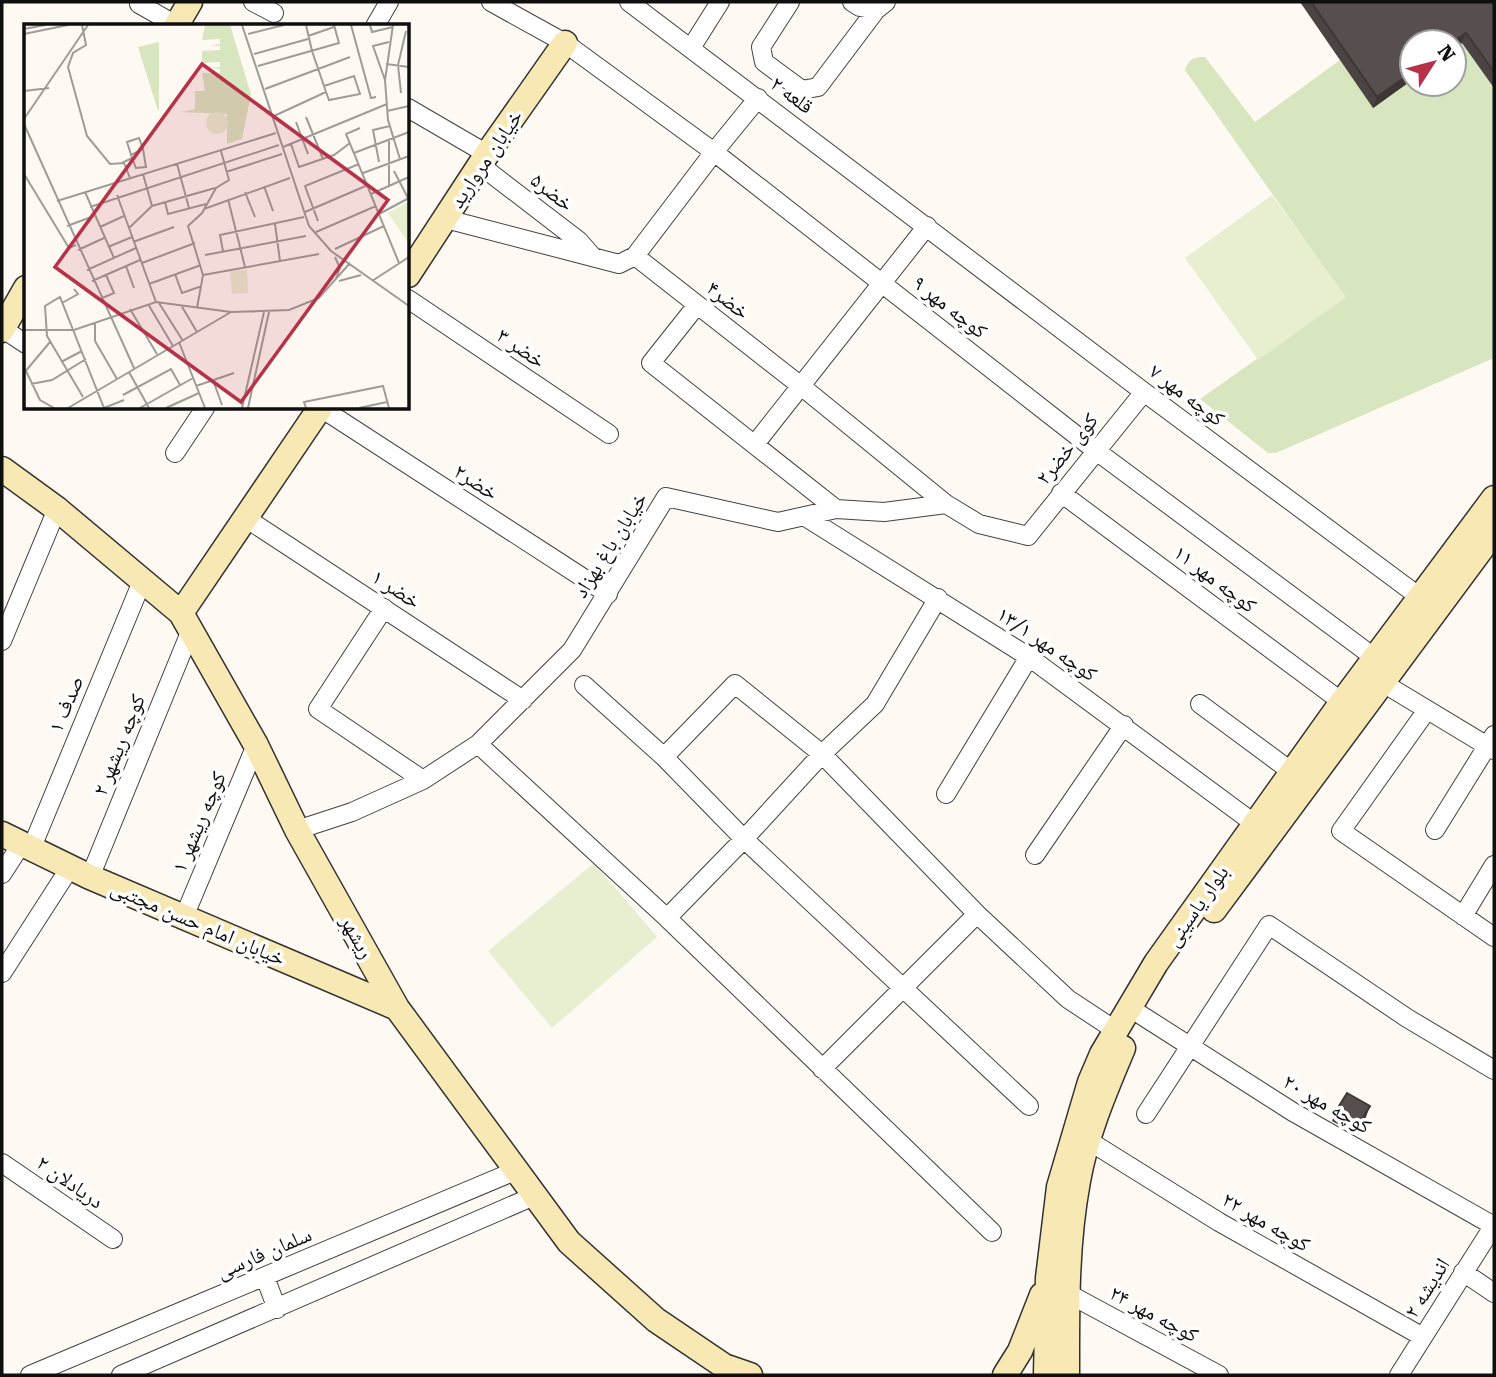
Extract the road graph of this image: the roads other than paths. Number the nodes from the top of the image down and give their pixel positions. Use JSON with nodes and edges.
{"nodes":[{"id":1,"x":140,"y":2,"type":"edge"},
{"id":2,"x":190,"y":2,"type":"edge"},
{"id":3,"x":253,"y":2,"type":"edge"},
{"id":4,"x":491,"y":2,"type":"edge"},
{"id":5,"x":629,"y":2,"type":"edge"},
{"id":6,"x":720,"y":2,"type":"edge"},
{"id":7,"x":790,"y":2,"type":"edge"},
{"id":8,"x":852,"y":2,"type":"edge"},
{"id":9,"x":381,"y":4,"type":"edge"},
{"id":10,"x":881,"y":6,"type":"edge"},
{"id":11,"x":274,"y":13,"type":"dead end"},
{"id":12,"x":173,"y":24,"type":"edge"},
{"id":13,"x":177,"y":24,"type":"edge"},
{"id":14,"x":376,"y":24,"type":"edge"},
{"id":15,"x":565,"y":43,"type":"junction"},
{"id":16,"x":691,"y":48,"type":"junction"},
{"id":17,"x":758,"y":98,"type":"junction"},
{"id":18,"x":410,"y":109,"type":"edge"},
{"id":19,"x":714,"y":152,"type":"junction"},
{"id":20,"x":484,"y":160,"type":"junction"},
{"id":21,"x":446,"y":219,"type":"junction"},
{"id":22,"x":928,"y":226,"type":"junction"},
{"id":23,"x":593,"y":257,"type":"junction"},
{"id":24,"x":635,"y":257,"type":"junction"},
{"id":25,"x":410,"y":267,"type":"edge"},
{"id":26,"x":881,"y":282,"type":"junction"},
{"id":27,"x":24,"y":291,"type":"edge"},
{"id":28,"x":410,"y":300,"type":"edge"},
{"id":29,"x":697,"y":305,"type":"junction"},
{"id":30,"x":2,"y":329,"type":"edge"},
{"id":31,"x":24,"y":343,"type":"edge"},
{"id":32,"x":801,"y":386,"type":"junction"},
{"id":33,"x":1144,"y":392,"type":"junction"},
{"id":34,"x":204,"y":410,"type":"edge"},
{"id":35,"x":319,"y":410,"type":"edge"},
{"id":36,"x":323,"y":410,"type":"edge"},
{"id":37,"x":608,"y":435,"type":"dead end"},
{"id":38,"x":755,"y":444,"type":"junction"},
{"id":39,"x":1095,"y":450,"type":"junction"},
{"id":40,"x":174,"y":453,"type":"dead end"},
{"id":41,"x":2,"y":469,"type":"edge"},
{"id":42,"x":1061,"y":493,"type":"junction"},
{"id":43,"x":1494,"y":498,"type":"edge"},
{"id":44,"x":946,"y":503,"type":"junction"},
{"id":45,"x":57,"y":509,"type":"junction"},
{"id":46,"x":836,"y":509,"type":"junction"},
{"id":47,"x":804,"y":516,"type":"junction"},
{"id":48,"x":244,"y":517,"type":"junction"},
{"id":49,"x":1494,"y":532,"type":"edge"},
{"id":50,"x":143,"y":579,"type":"junction"},
{"id":51,"x":608,"y":594,"type":"junction"},
{"id":52,"x":938,"y":598,"type":"junction"},
{"id":53,"x":1421,"y":598,"type":"junction"},
{"id":54,"x":384,"y":608,"type":"junction"},
{"id":55,"x":186,"y":621,"type":"junction"},
{"id":56,"x":2,"y":641,"type":"edge"},
{"id":57,"x":1029,"y":657,"type":"junction"},
{"id":58,"x":1375,"y":658,"type":"junction"},
{"id":59,"x":1383,"y":683,"type":"junction"},
{"id":60,"x":584,"y":685,"type":"dead end"},
{"id":61,"x":523,"y":700,"type":"junction"},
{"id":62,"x":1342,"y":702,"type":"junction"},
{"id":63,"x":1200,"y":704,"type":"dead end"},
{"id":64,"x":1426,"y":710,"type":"junction"},
{"id":65,"x":1124,"y":725,"type":"junction"},
{"id":66,"x":478,"y":744,"type":"junction"},
{"id":67,"x":1492,"y":744,"type":"edge"},
{"id":68,"x":256,"y":745,"type":"junction"},
{"id":69,"x":822,"y":754,"type":"junction"},
{"id":70,"x":664,"y":757,"type":"junction"},
{"id":71,"x":1292,"y":772,"type":"junction"},
{"id":72,"x":423,"y":780,"type":"junction"},
{"id":73,"x":946,"y":794,"type":"dead end"},
{"id":74,"x":1255,"y":824,"type":"junction"},
{"id":75,"x":297,"y":830,"type":"junction"},
{"id":76,"x":1435,"y":830,"type":"dead end"},
{"id":77,"x":744,"y":839,"type":"junction"},
{"id":78,"x":19,"y":841,"type":"edge"},
{"id":79,"x":1035,"y":855,"type":"dead end"},
{"id":80,"x":1494,"y":865,"type":"edge"},
{"id":81,"x":80,"y":871,"type":"junction"},
{"id":82,"x":2,"y":874,"type":"edge"},
{"id":83,"x":977,"y":914,"type":"junction"},
{"id":84,"x":1463,"y":916,"type":"junction"},
{"id":85,"x":184,"y":917,"type":"junction"},
{"id":86,"x":667,"y":918,"type":"junction"},
{"id":87,"x":1494,"y":937,"type":"edge"},
{"id":88,"x":2,"y":973,"type":"edge"},
{"id":89,"x":904,"y":988,"type":"junction"},
{"id":90,"x":397,"y":1008,"type":"junction"},
{"id":91,"x":1141,"y":1015,"type":"junction"},
{"id":92,"x":1115,"y":1030,"type":"junction"},
{"id":93,"x":1190,"y":1045,"type":"junction"},
{"id":94,"x":822,"y":1069,"type":"junction"},
{"id":95,"x":1494,"y":1070,"type":"edge"},
{"id":96,"x":1028,"y":1106,"type":"dead end"},
{"id":97,"x":1146,"y":1114,"type":"dead end"},
{"id":98,"x":1088,"y":1141,"type":"junction"},
{"id":99,"x":3,"y":1167,"type":"edge"},
{"id":100,"x":515,"y":1171,"type":"junction"},
{"id":101,"x":534,"y":1196,"type":"junction"},
{"id":102,"x":1494,"y":1225,"type":"edge"},
{"id":103,"x":992,"y":1232,"type":"dead end"},
{"id":104,"x":113,"y":1239,"type":"dead end"},
{"id":105,"x":1463,"y":1272,"type":"junction"},
{"id":106,"x":265,"y":1277,"type":"junction"},
{"id":107,"x":1058,"y":1286,"type":"junction"},
{"id":108,"x":1494,"y":1293,"type":"edge"},
{"id":109,"x":277,"y":1309,"type":"junction"},
{"id":110,"x":1423,"y":1337,"type":"junction"},
{"id":111,"x":30,"y":1375,"type":"edge"},
{"id":112,"x":121,"y":1375,"type":"edge"},
{"id":113,"x":750,"y":1375,"type":"edge"},
{"id":114,"x":1006,"y":1375,"type":"edge"},
{"id":115,"x":1046,"y":1375,"type":"edge"},
{"id":116,"x":1067,"y":1375,"type":"edge"},
{"id":117,"x":1219,"y":1375,"type":"edge"},
{"id":118,"x":1399,"y":1375,"type":"edge"}],
"edges":[{"from":1,"to":12,"type":"street"},
{"from":2,"to":13,"type":"street"},
{"from":3,"to":11,"type":"street"},
{"from":4,"to":15,"type":"street","name":"کوچه مهر ۹"},
{"from":5,"to":16,"type":"street","name":"قلعه ۲"},
{"from":6,"to":16,"type":"street"},
{"from":7,"to":10,"type":"street"},
{"from":8,"to":10,"type":"street"},
{"from":9,"to":14,"type":"street"},
{"from":15,"to":19,"type":"street","name":"کوچه مهر ۹"},
{"from":15,"to":20,"type":"street","name":"خیابان مروارید"},
{"from":16,"to":17,"type":"street","name":"قلعه ۲"},
{"from":17,"to":19,"type":"street"},
{"from":17,"to":22,"type":"street","name":"قلعه ۲"},
{"from":18,"to":20,"type":"street","name":"خضر۵"},
{"from":19,"to":24,"type":"street"},
{"from":19,"to":26,"type":"street","name":"کوچه مهر ۹"},
{"from":20,"to":21,"type":"street","name":"خیابان مروارید"},
{"from":20,"to":23,"type":"street","name":"خضر۵"},
{"from":21,"to":23,"type":"street"},
{"from":21,"to":25,"type":"street","name":"خیابان مروارید"},
{"from":22,"to":26,"type":"street"},
{"from":22,"to":33,"type":"street","name":"کوچه مهر ۷"},
{"from":23,"to":24,"type":"street"},
{"from":24,"to":29,"type":"street","name":"خضر۴"},
{"from":26,"to":32,"type":"street"},
{"from":26,"to":39,"type":"street","name":"کوچه مهر ۹"},
{"from":27,"to":30,"type":"street"},
{"from":28,"to":37,"type":"street","name":"خضر ۳"},
{"from":29,"to":32,"type":"street","name":"خضر۴"},
{"from":29,"to":38,"type":"street"},
{"from":30,"to":31,"type":"street"},
{"from":32,"to":38,"type":"street"},
{"from":32,"to":44,"type":"street","name":"خضر۴"},
{"from":33,"to":39,"type":"street","name":"کوی خضر۲"},
{"from":33,"to":53,"type":"street","name":"کوچه مهر ۷"},
{"from":34,"to":40,"type":"street"},
{"from":35,"to":48,"type":"street"},
{"from":36,"to":51,"type":"street","name":"خضر۲"},
{"from":38,"to":46,"type":"street"},
{"from":39,"to":42,"type":"street","name":"کوی خضر۲"},
{"from":39,"to":58,"type":"street","name":"کوچه مهر ۹"},
{"from":41,"to":45,"type":"street","name":"ریشهر"},
{"from":42,"to":44,"type":"street","name":"کوی خضر۲"},
{"from":42,"to":62,"type":"street","name":"کوچه مهر ۱۱"},
{"from":43,"to":53,"type":"street","name":"بلوار یاسینی"},
{"from":44,"to":46,"type":"street","name":"خیابان باغ بهزاد"},
{"from":45,"to":50,"type":"street","name":"ریشهر"},
{"from":45,"to":56,"type":"street"},
{"from":46,"to":47,"type":"street","name":"خیابان باغ بهزاد"},
{"from":47,"to":51,"type":"street","name":"خیابان باغ بهزاد"},
{"from":47,"to":52,"type":"street","name":"کوچه مهر ۱۳/۱"},
{"from":48,"to":54,"type":"street","name":"خضر ۱"},
{"from":48,"to":55,"type":"street"},
{"from":49,"to":59,"type":"street","name":"بلوار یاسینی"},
{"from":50,"to":55,"type":"street","name":"ریشهر"},
{"from":50,"to":78,"type":"street","name":"صدف ۱"},
{"from":51,"to":61,"type":"street","name":"خیابان باغ بهزاد"},
{"from":52,"to":57,"type":"street","name":"کوچه مهر ۱۳/۱"},
{"from":52,"to":69,"type":"street"},
{"from":53,"to":58,"type":"street","name":"بلوار یاسینی"},
{"from":54,"to":61,"type":"street","name":"خضر ۱"},
{"from":54,"to":72,"type":"street"},
{"from":55,"to":68,"type":"street","name":"ریشهر"},
{"from":55,"to":81,"type":"street","name":"کوچه ریشهر ۲"},
{"from":57,"to":65,"type":"street","name":"کوچه مهر ۱۳/۱"},
{"from":57,"to":73,"type":"street"},
{"from":58,"to":62,"type":"street","name":"بلوار یاسینی"},
{"from":59,"to":64,"type":"street"},
{"from":59,"to":91,"type":"street","name":"بلوار یاسینی"},
{"from":60,"to":70,"type":"street"},
{"from":61,"to":66,"type":"street","name":"خیابان باغ بهزاد"},
{"from":62,"to":71,"type":"street","name":"بلوار یاسینی"},
{"from":63,"to":71,"type":"street"},
{"from":64,"to":67,"type":"street"},
{"from":64,"to":84,"type":"street"},
{"from":65,"to":74,"type":"street","name":"کوچه مهر ۱۳/۱"},
{"from":65,"to":79,"type":"street"},
{"from":66,"to":72,"type":"street","name":"خیابان باغ بهزاد"},
{"from":66,"to":86,"type":"street"},
{"from":67,"to":76,"type":"street"},
{"from":68,"to":75,"type":"street","name":"ریشهر"},
{"from":68,"to":85,"type":"street","name":"کوچه ریشهر ۱"},
{"from":69,"to":70,"type":"street"},
{"from":69,"to":77,"type":"street"},
{"from":69,"to":83,"type":"street"},
{"from":70,"to":77,"type":"street"},
{"from":71,"to":74,"type":"street","name":"بلوار یاسینی"},
{"from":72,"to":75,"type":"street","name":"خیابان باغ بهزاد"},
{"from":74,"to":92,"type":"street","name":"بلوار یاسینی"},
{"from":75,"to":90,"type":"street","name":"ریشهر"},
{"from":77,"to":86,"type":"street"},
{"from":77,"to":89,"type":"street"},
{"from":78,"to":81,"type":"street","name":"خیابان امام حسن مجتبی"},
{"from":78,"to":82,"type":"street","name":"صدف ۱"},
{"from":80,"to":84,"type":"street"},
{"from":81,"to":85,"type":"street","name":"خیابان امام حسن مجتبی"},
{"from":81,"to":88,"type":"street","name":"کوچه ریشهر ۲"},
{"from":83,"to":89,"type":"street"},
{"from":83,"to":92,"type":"street"},
{"from":84,"to":87,"type":"street"},
{"from":85,"to":90,"type":"street","name":"خیابان امام حسن مجتبی"},
{"from":86,"to":94,"type":"street"},
{"from":89,"to":94,"type":"street"},
{"from":89,"to":96,"type":"street"},
{"from":90,"to":100,"type":"street","name":"ریشهر"},
{"from":91,"to":93,"type":"street","name":"کوچه مهر ۲۰"},
{"from":91,"to":98,"type":"street","name":"بلوار یاسینی"},
{"from":92,"to":107,"type":"street","name":"بلوار یاسینی"},
{"from":93,"to":95,"type":"street"},
{"from":93,"to":97,"type":"street"},
{"from":93,"to":102,"type":"street","name":"کوچه مهر ۲۰"},
{"from":94,"to":103,"type":"street"},
{"from":98,"to":107,"type":"street","name":"بلوار یاسینی"},
{"from":98,"to":110,"type":"street","name":"کوچه مهر ۲۲"},
{"from":99,"to":104,"type":"street","name":"دریادلان ۲"},
{"from":100,"to":101,"type":"street","name":"ریشهر"},
{"from":100,"to":106,"type":"street","name":"سلمان فارسی"},
{"from":101,"to":109,"type":"street"},
{"from":101,"to":113,"type":"street","name":"ریشهر"},
{"from":102,"to":105,"type":"street","name":"اندیشه ۲"},
{"from":105,"to":108,"type":"street"},
{"from":105,"to":110,"type":"street","name":"اندیشه ۲"},
{"from":106,"to":109,"type":"street"},
{"from":106,"to":111,"type":"street","name":"سلمان فارسی"},
{"from":107,"to":114,"type":"street"},
{"from":107,"to":115,"type":"street","name":"بلوار یاسینی"},
{"from":107,"to":116,"type":"street","name":"بلوار یاسینی"},
{"from":107,"to":117,"type":"street","name":"کوچه مهر ۲۴"},
{"from":109,"to":112,"type":"street"},
{"from":110,"to":118,"type":"street","name":"اندیشه ۲"}]}
